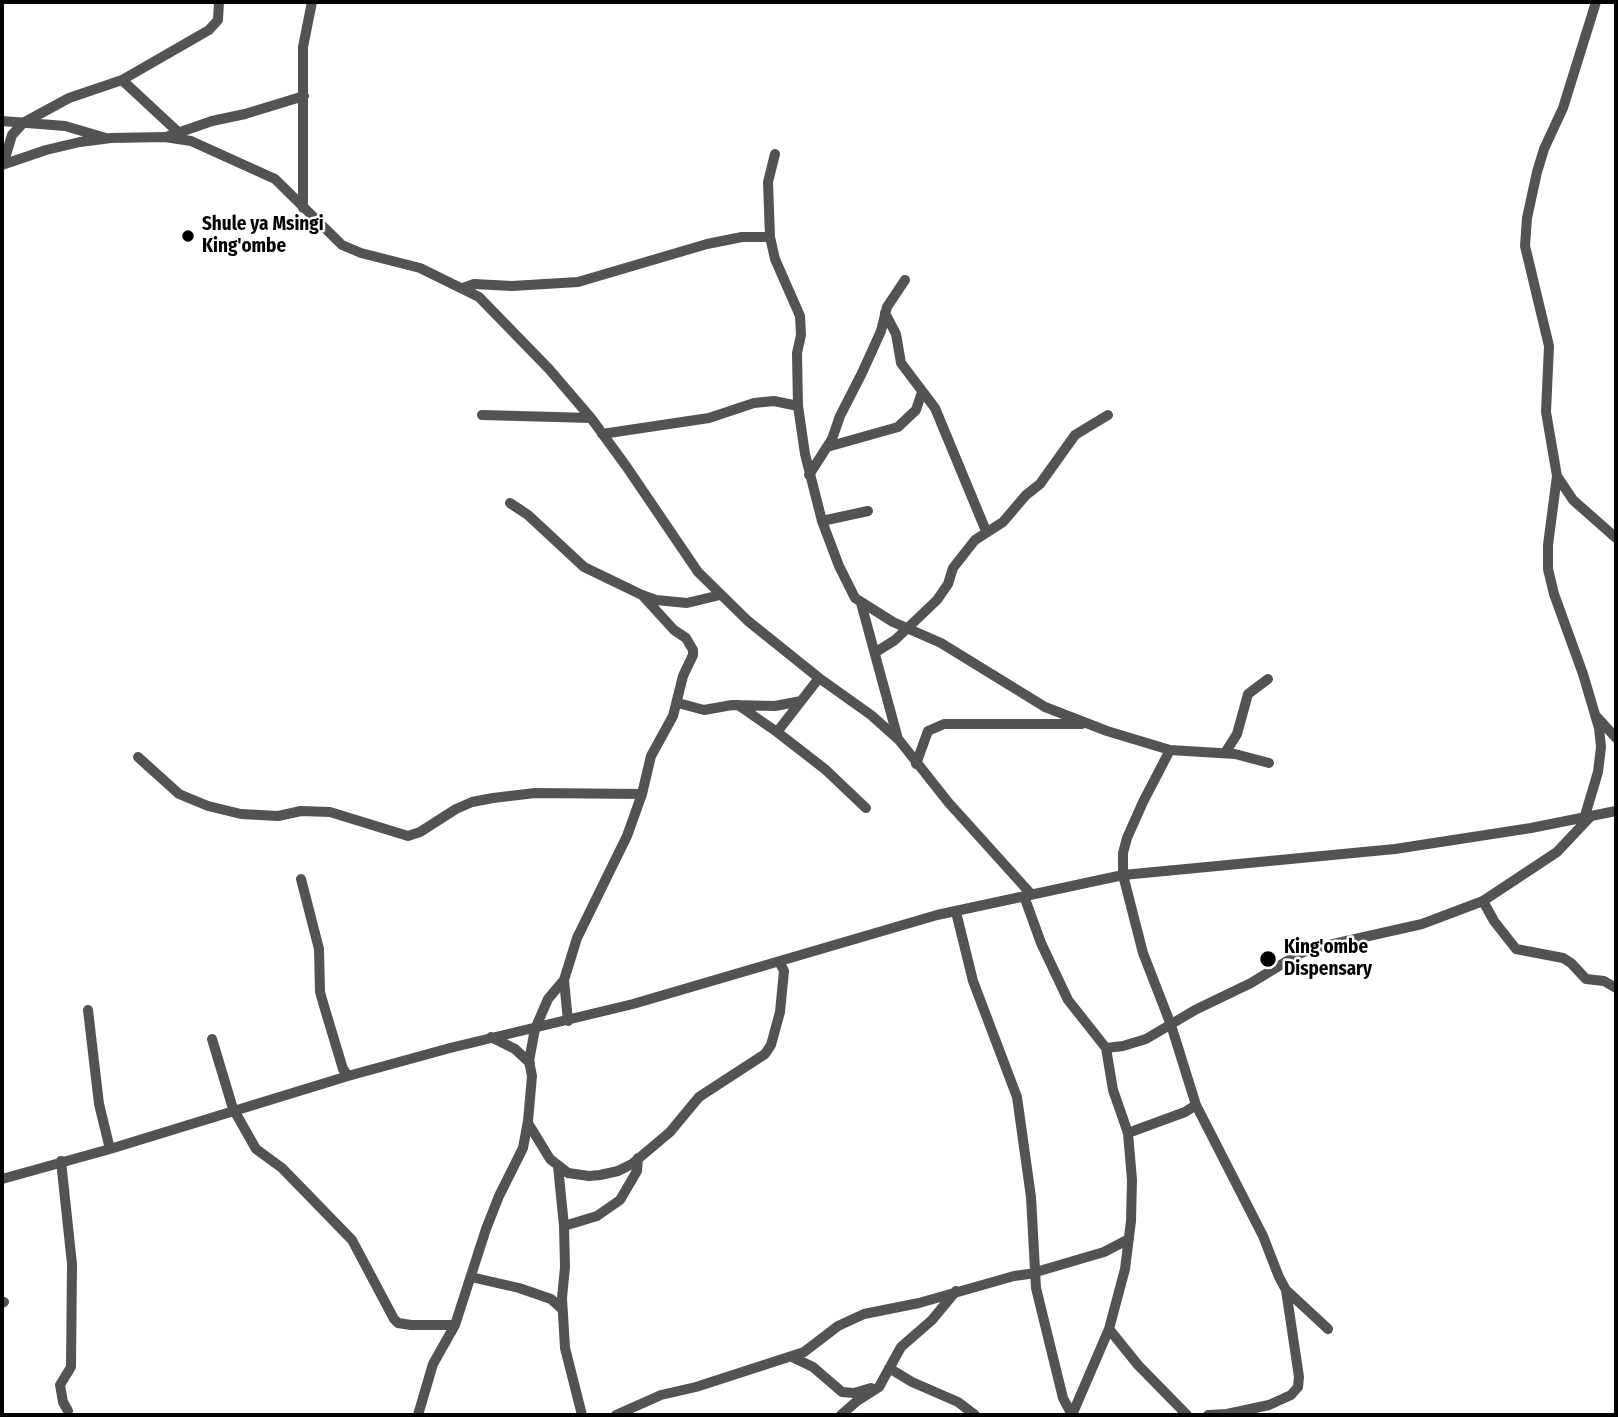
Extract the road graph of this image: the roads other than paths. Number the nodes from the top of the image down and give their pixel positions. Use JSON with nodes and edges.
{"nodes":[{"id":1,"x":219,"y":2,"type":"edge"},
{"id":2,"x":312,"y":2,"type":"edge"},
{"id":3,"x":1595,"y":2,"type":"edge"},
{"id":4,"x":122,"y":80,"type":"junction"},
{"id":5,"x":304,"y":96,"type":"junction"},
{"id":6,"x":2,"y":121,"type":"edge"},
{"id":7,"x":23,"y":123,"type":"junction"},
{"id":8,"x":178,"y":132,"type":"junction"},
{"id":9,"x":165,"y":137,"type":"junction"},
{"id":10,"x":108,"y":139,"type":"junction"},
{"id":11,"x":775,"y":155,"type":"dead end"},
{"id":12,"x":5,"y":158,"type":"edge"},
{"id":13,"x":303,"y":208,"type":"junction"},
{"id":14,"x":770,"y":237,"type":"junction"},
{"id":15,"x":905,"y":280,"type":"dead end"},
{"id":16,"x":463,"y":288,"type":"junction"},
{"id":17,"x":885,"y":313,"type":"junction"},
{"id":18,"x":922,"y":392,"type":"junction"},
{"id":19,"x":798,"y":405,"type":"junction"},
{"id":20,"x":482,"y":415,"type":"dead end"},
{"id":21,"x":1108,"y":415,"type":"dead end"},
{"id":22,"x":591,"y":418,"type":"junction"},
{"id":23,"x":603,"y":434,"type":"junction"},
{"id":24,"x":827,"y":447,"type":"junction"},
{"id":25,"x":809,"y":475,"type":"junction"},
{"id":26,"x":1557,"y":476,"type":"junction"},
{"id":27,"x":510,"y":503,"type":"dead end"},
{"id":28,"x":868,"y":511,"type":"dead end"},
{"id":29,"x":822,"y":521,"type":"junction"},
{"id":30,"x":986,"y":531,"type":"junction"},
{"id":31,"x":1616,"y":538,"type":"edge"},
{"id":32,"x":642,"y":595,"type":"junction"},
{"id":33,"x":720,"y":595,"type":"junction"},
{"id":34,"x":861,"y":603,"type":"junction"},
{"id":35,"x":907,"y":628,"type":"junction"},
{"id":36,"x":876,"y":652,"type":"junction"},
{"id":37,"x":819,"y":678,"type":"junction"},
{"id":38,"x":1268,"y":679,"type":"dead end"},
{"id":39,"x":801,"y":701,"type":"junction"},
{"id":40,"x":678,"y":703,"type":"junction"},
{"id":41,"x":738,"y":705,"type":"junction"},
{"id":42,"x":1597,"y":717,"type":"junction"},
{"id":43,"x":1090,"y":724,"type":"junction"},
{"id":44,"x":777,"y":732,"type":"junction"},
{"id":45,"x":1616,"y":738,"type":"edge"},
{"id":46,"x":899,"y":740,"type":"junction"},
{"id":47,"x":1170,"y":750,"type":"junction"},
{"id":48,"x":1225,"y":753,"type":"junction"},
{"id":49,"x":138,"y":757,"type":"dead end"},
{"id":50,"x":1269,"y":763,"type":"dead end"},
{"id":51,"x":916,"y":764,"type":"junction"},
{"id":52,"x":642,"y":794,"type":"junction"},
{"id":53,"x":866,"y":808,"type":"dead end"},
{"id":54,"x":1616,"y":811,"type":"edge"},
{"id":55,"x":1587,"y":818,"type":"junction"},
{"id":56,"x":1123,"y":875,"type":"junction"},
{"id":57,"x":301,"y":879,"type":"dead end"},
{"id":58,"x":1027,"y":895,"type":"junction"},
{"id":59,"x":1483,"y":901,"type":"junction"},
{"id":60,"x":956,"y":912,"type":"junction"},
{"id":61,"x":780,"y":963,"type":"junction"},
{"id":62,"x":564,"y":980,"type":"junction"},
{"id":63,"x":1616,"y":988,"type":"edge"},
{"id":64,"x":88,"y":1010,"type":"dead end"},
{"id":65,"x":568,"y":1021,"type":"junction"},
{"id":66,"x":1171,"y":1024,"type":"junction"},
{"id":67,"x":535,"y":1029,"type":"junction"},
{"id":68,"x":491,"y":1037,"type":"junction"},
{"id":69,"x":212,"y":1039,"type":"dead end"},
{"id":70,"x":1106,"y":1048,"type":"junction"},
{"id":71,"x":530,"y":1063,"type":"junction"},
{"id":72,"x":348,"y":1076,"type":"junction"},
{"id":73,"x":1196,"y":1105,"type":"junction"},
{"id":74,"x":235,"y":1112,"type":"junction"},
{"id":75,"x":528,"y":1123,"type":"junction"},
{"id":76,"x":1128,"y":1133,"type":"junction"},
{"id":77,"x":110,"y":1149,"type":"junction"},
{"id":78,"x":638,"y":1158,"type":"junction"},
{"id":79,"x":61,"y":1161,"type":"junction"},
{"id":80,"x":558,"y":1166,"type":"junction"},
{"id":81,"x":2,"y":1179,"type":"edge"},
{"id":82,"x":564,"y":1226,"type":"junction"},
{"id":83,"x":1129,"y":1239,"type":"junction"},
{"id":84,"x":1036,"y":1272,"type":"junction"},
{"id":85,"x":471,"y":1277,"type":"junction"},
{"id":86,"x":1286,"y":1290,"type":"junction"},
{"id":87,"x":956,"y":1291,"type":"junction"},
{"id":88,"x":562,"y":1309,"type":"junction"},
{"id":89,"x":455,"y":1325,"type":"junction"},
{"id":90,"x":1109,"y":1329,"type":"junction"},
{"id":91,"x":1328,"y":1329,"type":"dead end"},
{"id":92,"x":792,"y":1357,"type":"junction"},
{"id":93,"x":889,"y":1368,"type":"junction"},
{"id":94,"x":882,"y":1382,"type":"junction"},
{"id":95,"x":68,"y":1411,"type":"dead end"},
{"id":96,"x":418,"y":1415,"type":"edge"},
{"id":97,"x":582,"y":1415,"type":"edge"},
{"id":98,"x":616,"y":1415,"type":"edge"},
{"id":99,"x":841,"y":1415,"type":"edge"},
{"id":100,"x":975,"y":1415,"type":"edge"},
{"id":101,"x":1072,"y":1415,"type":"edge"},
{"id":102,"x":1188,"y":1415,"type":"edge"},
{"id":103,"x":1208,"y":1415,"type":"edge"}],
"edges":[{"from":1,"to":4,"type":"street"},
{"from":2,"to":5,"type":"street"},
{"from":3,"to":26,"type":"street"},
{"from":4,"to":7,"type":"street"},
{"from":4,"to":8,"type":"street"},
{"from":5,"to":8,"type":"street"},
{"from":5,"to":13,"type":"street"},
{"from":6,"to":7,"type":"street"},
{"from":7,"to":10,"type":"street"},
{"from":7,"to":12,"type":"street"},
{"from":8,"to":9,"type":"street"},
{"from":9,"to":10,"type":"street"},
{"from":9,"to":13,"type":"street"},
{"from":10,"to":12,"type":"street"},
{"from":11,"to":14,"type":"street"},
{"from":13,"to":16,"type":"street"},
{"from":14,"to":16,"type":"street"},
{"from":14,"to":19,"type":"street"},
{"from":15,"to":17,"type":"street"},
{"from":16,"to":22,"type":"street"},
{"from":17,"to":18,"type":"street"},
{"from":17,"to":24,"type":"street"},
{"from":18,"to":24,"type":"street"},
{"from":18,"to":30,"type":"street"},
{"from":19,"to":23,"type":"street"},
{"from":19,"to":25,"type":"street"},
{"from":20,"to":22,"type":"street"},
{"from":21,"to":30,"type":"street"},
{"from":22,"to":23,"type":"street"},
{"from":23,"to":33,"type":"street"},
{"from":24,"to":25,"type":"street"},
{"from":25,"to":29,"type":"street"},
{"from":26,"to":31,"type":"street"},
{"from":26,"to":42,"type":"street"},
{"from":27,"to":32,"type":"street"},
{"from":28,"to":29,"type":"street"},
{"from":29,"to":34,"type":"street"},
{"from":30,"to":35,"type":"street"},
{"from":32,"to":33,"type":"street"},
{"from":32,"to":40,"type":"street"},
{"from":33,"to":37,"type":"street"},
{"from":34,"to":35,"type":"street"},
{"from":34,"to":36,"type":"street"},
{"from":35,"to":36,"type":"street"},
{"from":35,"to":43,"type":"street"},
{"from":36,"to":46,"type":"street"},
{"from":37,"to":39,"type":"street"},
{"from":37,"to":46,"type":"street"},
{"from":38,"to":48,"type":"street"},
{"from":39,"to":41,"type":"street"},
{"from":39,"to":44,"type":"street"},
{"from":40,"to":41,"type":"street"},
{"from":40,"to":52,"type":"street"},
{"from":41,"to":44,"type":"street"},
{"from":42,"to":45,"type":"street"},
{"from":42,"to":55,"type":"street"},
{"from":43,"to":47,"type":"street"},
{"from":43,"to":51,"type":"street"},
{"from":44,"to":53,"type":"street"},
{"from":46,"to":51,"type":"street"},
{"from":47,"to":48,"type":"street"},
{"from":47,"to":56,"type":"street"},
{"from":48,"to":50,"type":"street"},
{"from":49,"to":52,"type":"street"},
{"from":51,"to":58,"type":"street"},
{"from":52,"to":62,"type":"street"},
{"from":54,"to":55,"type":"street"},
{"from":55,"to":56,"type":"street"},
{"from":55,"to":59,"type":"street"},
{"from":56,"to":58,"type":"street"},
{"from":56,"to":66,"type":"street"},
{"from":57,"to":72,"type":"street"},
{"from":58,"to":60,"type":"street"},
{"from":58,"to":70,"type":"street"},
{"from":59,"to":63,"type":"street"},
{"from":59,"to":66,"type":"street"},
{"from":60,"to":61,"type":"street"},
{"from":60,"to":84,"type":"street"},
{"from":61,"to":65,"type":"street"},
{"from":61,"to":78,"type":"street"},
{"from":62,"to":65,"type":"street"},
{"from":62,"to":67,"type":"street"},
{"from":64,"to":77,"type":"street"},
{"from":65,"to":67,"type":"street"},
{"from":66,"to":70,"type":"street"},
{"from":66,"to":73,"type":"street"},
{"from":67,"to":68,"type":"street"},
{"from":67,"to":71,"type":"street"},
{"from":68,"to":71,"type":"street"},
{"from":68,"to":72,"type":"street"},
{"from":69,"to":74,"type":"street"},
{"from":70,"to":76,"type":"street"},
{"from":71,"to":75,"type":"street"},
{"from":72,"to":74,"type":"street"},
{"from":73,"to":76,"type":"street"},
{"from":73,"to":86,"type":"street"},
{"from":74,"to":77,"type":"street"},
{"from":74,"to":89,"type":"street"},
{"from":75,"to":80,"type":"street"},
{"from":75,"to":85,"type":"street"},
{"from":76,"to":83,"type":"street"},
{"from":77,"to":79,"type":"street"},
{"from":78,"to":80,"type":"street"},
{"from":78,"to":82,"type":"street"},
{"from":79,"to":81,"type":"street"},
{"from":79,"to":95,"type":"street"},
{"from":80,"to":82,"type":"street"},
{"from":82,"to":88,"type":"street"},
{"from":83,"to":84,"type":"street"},
{"from":83,"to":90,"type":"street"},
{"from":84,"to":87,"type":"street"},
{"from":84,"to":101,"type":"street"},
{"from":85,"to":88,"type":"street"},
{"from":85,"to":89,"type":"street"},
{"from":86,"to":91,"type":"street"},
{"from":86,"to":103,"type":"street"},
{"from":87,"to":92,"type":"street"},
{"from":87,"to":93,"type":"street"},
{"from":88,"to":97,"type":"street"},
{"from":89,"to":96,"type":"street"},
{"from":90,"to":101,"type":"street"},
{"from":90,"to":102,"type":"street"},
{"from":92,"to":94,"type":"street"},
{"from":92,"to":98,"type":"street"},
{"from":93,"to":94,"type":"street"},
{"from":93,"to":100,"type":"street"},
{"from":94,"to":99,"type":"street"}]}
